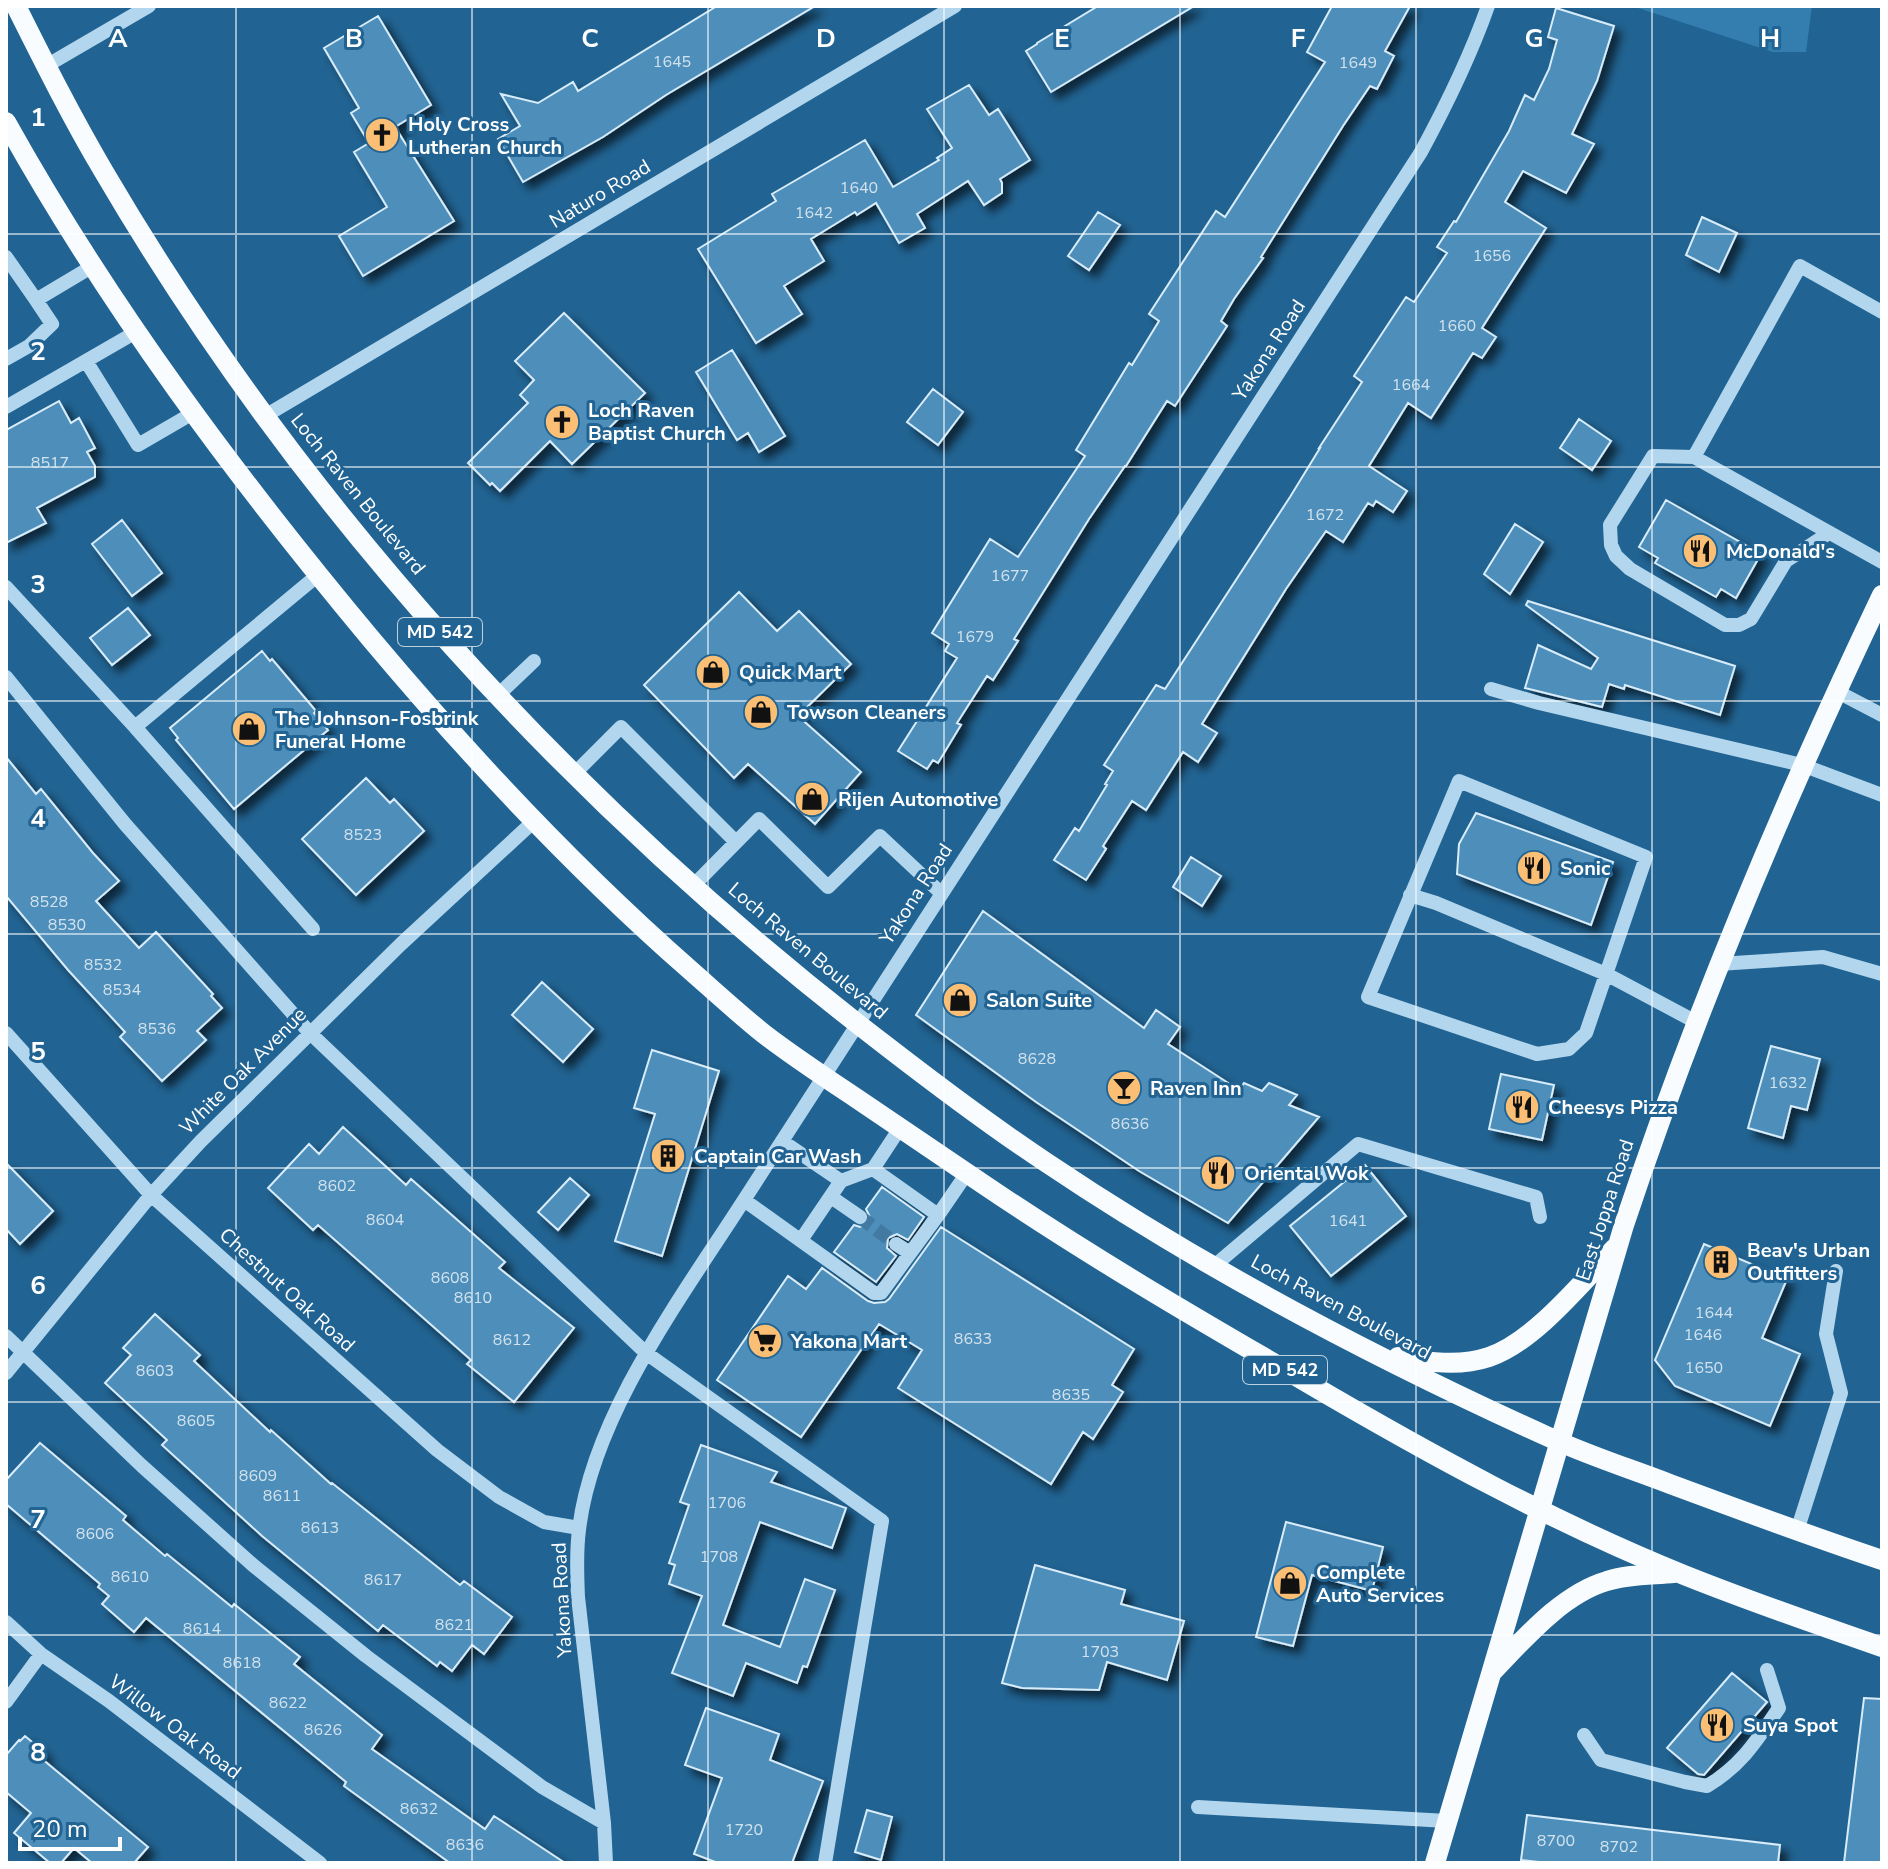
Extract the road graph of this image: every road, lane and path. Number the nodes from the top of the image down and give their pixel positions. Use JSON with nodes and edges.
{"nodes":[{"id":1,"x":16,"y":6,"type":"edge"},
{"id":2,"x":149,"y":6,"type":"edge"},
{"id":3,"x":955,"y":6,"type":"edge"},
{"id":4,"x":1488,"y":6,"type":"edge"},
{"id":5,"x":46,"y":66,"type":"junction"},
{"id":6,"x":6,"y":122,"type":"edge"},
{"id":7,"x":12,"y":147,"type":"edge"},
{"id":8,"x":6,"y":257,"type":"edge"},
{"id":9,"x":93,"y":266,"type":"junction"},
{"id":10,"x":36,"y":300,"type":"junction"},
{"id":11,"x":1882,"y":312,"type":"edge"},
{"id":12,"x":136,"y":332,"type":"junction"},
{"id":13,"x":6,"y":359,"type":"edge"},
{"id":14,"x":86,"y":361,"type":"junction"},
{"id":15,"x":6,"y":407,"type":"edge"},
{"id":16,"x":193,"y":413,"type":"junction"},
{"id":17,"x":265,"y":416,"type":"junction"},
{"id":18,"x":1694,"y":457,"type":"junction"},
{"id":19,"x":1829,"y":533,"type":"junction"},
{"id":20,"x":1882,"y":562,"type":"edge"},
{"id":21,"x":318,"y":575,"type":"junction"},
{"id":22,"x":6,"y":587,"type":"edge"},
{"id":23,"x":1882,"y":595,"type":"edge"},
{"id":24,"x":534,"y":661,"type":"dead end"},
{"id":25,"x":6,"y":677,"type":"edge"},
{"id":26,"x":1491,"y":689,"type":"dead end"},
{"id":27,"x":1836,"y":691,"type":"junction"},
{"id":28,"x":498,"y":695,"type":"junction"},
{"id":29,"x":1882,"y":715,"type":"edge"},
{"id":30,"x":135,"y":727,"type":"junction"},
{"id":31,"x":1802,"y":765,"type":"junction"},
{"id":32,"x":574,"y":774,"type":"junction"},
{"id":33,"x":1882,"y":795,"type":"edge"},
{"id":34,"x":533,"y":822,"type":"junction"},
{"id":35,"x":736,"y":842,"type":"junction"},
{"id":36,"x":693,"y":886,"type":"junction"},
{"id":37,"x":941,"y":893,"type":"junction"},
{"id":38,"x":1410,"y":895,"type":"junction"},
{"id":39,"x":313,"y":929,"type":"dead end"},
{"id":40,"x":1719,"y":964,"type":"junction"},
{"id":41,"x":1606,"y":974,"type":"junction"},
{"id":42,"x":1882,"y":974,"type":"edge"},
{"id":43,"x":1696,"y":1022,"type":"junction"},
{"id":44,"x":857,"y":1024,"type":"junction"},
{"id":45,"x":309,"y":1032,"type":"junction"},
{"id":46,"x":6,"y":1033,"type":"edge"},
{"id":47,"x":823,"y":1076,"type":"junction"},
{"id":48,"x":900,"y":1128,"type":"junction"},
{"id":49,"x":782,"y":1141,"type":"junction"},
{"id":50,"x":873,"y":1169,"type":"junction"},
{"id":51,"x":967,"y":1173,"type":"junction"},
{"id":52,"x":841,"y":1181,"type":"junction"},
{"id":53,"x":151,"y":1195,"type":"junction"},
{"id":54,"x":831,"y":1197,"type":"junction"},
{"id":55,"x":744,"y":1200,"type":"junction"},
{"id":56,"x":938,"y":1215,"type":"junction"},
{"id":57,"x":860,"y":1217,"type":"tunnel mouth"},
{"id":58,"x":1540,"y":1217,"type":"dead end"},
{"id":59,"x":801,"y":1240,"type":"junction"},
{"id":60,"x":896,"y":1244,"type":"tunnel mouth"},
{"id":61,"x":1618,"y":1245,"type":"junction"},
{"id":62,"x":910,"y":1253,"type":"junction"},
{"id":63,"x":1214,"y":1266,"type":"junction"},
{"id":64,"x":1836,"y":1271,"type":"dead end"},
{"id":65,"x":6,"y":1336,"type":"edge"},
{"id":66,"x":22,"y":1352,"type":"junction"},
{"id":67,"x":1371,"y":1352,"type":"junction"},
{"id":68,"x":646,"y":1353,"type":"junction"},
{"id":69,"x":6,"y":1373,"type":"edge"},
{"id":70,"x":1559,"y":1442,"type":"junction"},
{"id":71,"x":1539,"y":1510,"type":"junction"},
{"id":72,"x":579,"y":1528,"type":"junction"},
{"id":73,"x":1797,"y":1531,"type":"junction"},
{"id":74,"x":1882,"y":1560,"type":"edge"},
{"id":75,"x":1679,"y":1573,"type":"junction"},
{"id":76,"x":6,"y":1622,"type":"edge"},
{"id":77,"x":1882,"y":1647,"type":"edge"},
{"id":78,"x":41,"y":1654,"type":"junction"},
{"id":79,"x":1767,"y":1670,"type":"dead end"},
{"id":80,"x":1490,"y":1675,"type":"junction"},
{"id":81,"x":6,"y":1702,"type":"edge"},
{"id":82,"x":1584,"y":1735,"type":"dead end"},
{"id":83,"x":1198,"y":1807,"type":"dead end"},
{"id":84,"x":1447,"y":1821,"type":"junction"},
{"id":85,"x":604,"y":1823,"type":"junction"},
{"id":86,"x":320,"y":1863,"type":"edge"},
{"id":87,"x":606,"y":1863,"type":"edge"},
{"id":88,"x":825,"y":1863,"type":"edge"},
{"id":89,"x":1435,"y":1863,"type":"edge"}],
"edges":[{"from":1,"to":5,"type":"main road","name":"Loch Raven Boulevard","number":"MD 542"},
{"from":2,"to":5,"type":"street"},
{"from":3,"to":17,"type":"street","name":"Naturo Road"},
{"from":4,"to":37,"type":"street","name":"Yakona Road"},
{"from":5,"to":17,"type":"main road","name":"Loch Raven Boulevard","number":"MD 542"},
{"from":6,"to":7,"type":"main road","number":"MD 542"},
{"from":7,"to":9,"type":"main road","number":"MD 542"},
{"from":8,"to":10,"type":"street"},
{"from":9,"to":10,"type":"street"},
{"from":9,"to":12,"type":"main road","number":"MD 542"},
{"from":10,"to":13,"type":"street"},
{"from":11,"to":18,"type":"street"},
{"from":12,"to":14,"type":"street"},
{"from":12,"to":16,"type":"main road","number":"MD 542"},
{"from":14,"to":15,"type":"street"},
{"from":14,"to":16,"type":"street"},
{"from":16,"to":21,"type":"main road","number":"MD 542"},
{"from":17,"to":28,"type":"main road","name":"Loch Raven Boulevard","number":"MD 542"},
{"from":18,"to":19,"type":"street"},
{"from":18,"to":19,"type":"street"},
{"from":19,"to":20,"type":"street"},
{"from":21,"to":30,"type":"street"},
{"from":21,"to":34,"type":"main road","number":"MD 542"},
{"from":22,"to":30,"type":"street"},
{"from":23,"to":27,"type":"main road","name":"East Joppa Road"},
{"from":24,"to":28,"type":"street"},
{"from":25,"to":45,"type":"street"},
{"from":26,"to":31,"type":"street"},
{"from":27,"to":29,"type":"street"},
{"from":27,"to":31,"type":"main road","name":"East Joppa Road"},
{"from":28,"to":32,"type":"main road","name":"Loch Raven Boulevard","number":"MD 542"},
{"from":30,"to":39,"type":"street"},
{"from":31,"to":33,"type":"street"},
{"from":31,"to":40,"type":"main road","name":"East Joppa Road"},
{"from":32,"to":35,"type":"street"},
{"from":32,"to":36,"type":"main road","name":"Loch Raven Boulevard","number":"MD 542"},
{"from":34,"to":45,"type":"street","name":"White Oak Avenue"},
{"from":34,"to":47,"type":"main road","number":"MD 542"},
{"from":35,"to":36,"type":"street"},
{"from":35,"to":37,"type":"street"},
{"from":36,"to":44,"type":"main road","name":"Loch Raven Boulevard","number":"MD 542"},
{"from":37,"to":44,"type":"street","name":"Yakona Road"},
{"from":38,"to":41,"type":"street"},
{"from":38,"to":41,"type":"street"},
{"from":38,"to":41,"type":"street"},
{"from":40,"to":42,"type":"street"},
{"from":40,"to":43,"type":"main road","name":"East Joppa Road"},
{"from":41,"to":43,"type":"street"},
{"from":43,"to":61,"type":"main road","name":"East Joppa Road"},
{"from":44,"to":47,"type":"street","name":"Yakona Road"},
{"from":44,"to":63,"type":"main road","name":"Loch Raven Boulevard","number":"MD 542"},
{"from":45,"to":53,"type":"street","name":"White Oak Avenue"},
{"from":45,"to":68,"type":"street"},
{"from":46,"to":53,"type":"street","name":"Chestnut Oak Road"},
{"from":47,"to":48,"type":"main road","number":"MD 542"},
{"from":47,"to":49,"type":"street","name":"Yakona Road"},
{"from":48,"to":50,"type":"street"},
{"from":48,"to":51,"type":"main road","number":"MD 542"},
{"from":49,"to":52,"type":"street"},
{"from":49,"to":55,"type":"street","name":"Yakona Road"},
{"from":50,"to":52,"type":"street"},
{"from":50,"to":56,"type":"street"},
{"from":51,"to":56,"type":"street"},
{"from":51,"to":71,"type":"main road","number":"MD 542"},
{"from":52,"to":54,"type":"street"},
{"from":53,"to":66,"type":"street","name":"White Oak Avenue"},
{"from":53,"to":72,"type":"street","name":"Chestnut Oak Road"},
{"from":54,"to":57,"type":"street"},
{"from":54,"to":59,"type":"street"},
{"from":55,"to":59,"type":"street"},
{"from":55,"to":68,"type":"street","name":"Yakona Road"},
{"from":56,"to":62,"type":"street"},
{"from":58,"to":63,"type":"street"},
{"from":59,"to":62,"type":"street"},
{"from":60,"to":62,"type":"street"},
{"from":61,"to":67,"type":"main road"},
{"from":61,"to":70,"type":"main road","name":"East Joppa Road"},
{"from":63,"to":67,"type":"main road","name":"Loch Raven Boulevard","number":"MD 542"},
{"from":64,"to":73,"type":"street"},
{"from":65,"to":66,"type":"street"},
{"from":66,"to":69,"type":"street","name":"White Oak Avenue"},
{"from":66,"to":85,"type":"street"},
{"from":67,"to":70,"type":"main road","name":"Loch Raven Boulevard","number":"MD 542"},
{"from":68,"to":72,"type":"street","name":"Yakona Road"},
{"from":68,"to":88,"type":"street"},
{"from":70,"to":71,"type":"main road","name":"East Joppa Road"},
{"from":70,"to":73,"type":"main road","name":"Loch Raven Boulevard","number":"MD 542"},
{"from":71,"to":75,"type":"main road","number":"MD 542"},
{"from":71,"to":80,"type":"main road","name":"East Joppa Road"},
{"from":72,"to":85,"type":"street","name":"Yakona Road"},
{"from":73,"to":74,"type":"main road","name":"Loch Raven Boulevard","number":"MD 542"},
{"from":75,"to":77,"type":"main road","number":"MD 542"},
{"from":75,"to":80,"type":"main road"},
{"from":76,"to":78,"type":"street","name":"Willow Oak Road"},
{"from":78,"to":81,"type":"street"},
{"from":78,"to":86,"type":"street","name":"Willow Oak Road"},
{"from":79,"to":82,"type":"street"},
{"from":80,"to":84,"type":"main road","name":"East Joppa Road"},
{"from":83,"to":84,"type":"street"},
{"from":84,"to":89,"type":"main road","name":"East Joppa Road"},
{"from":85,"to":87,"type":"street","name":"Yakona Road"}]}
